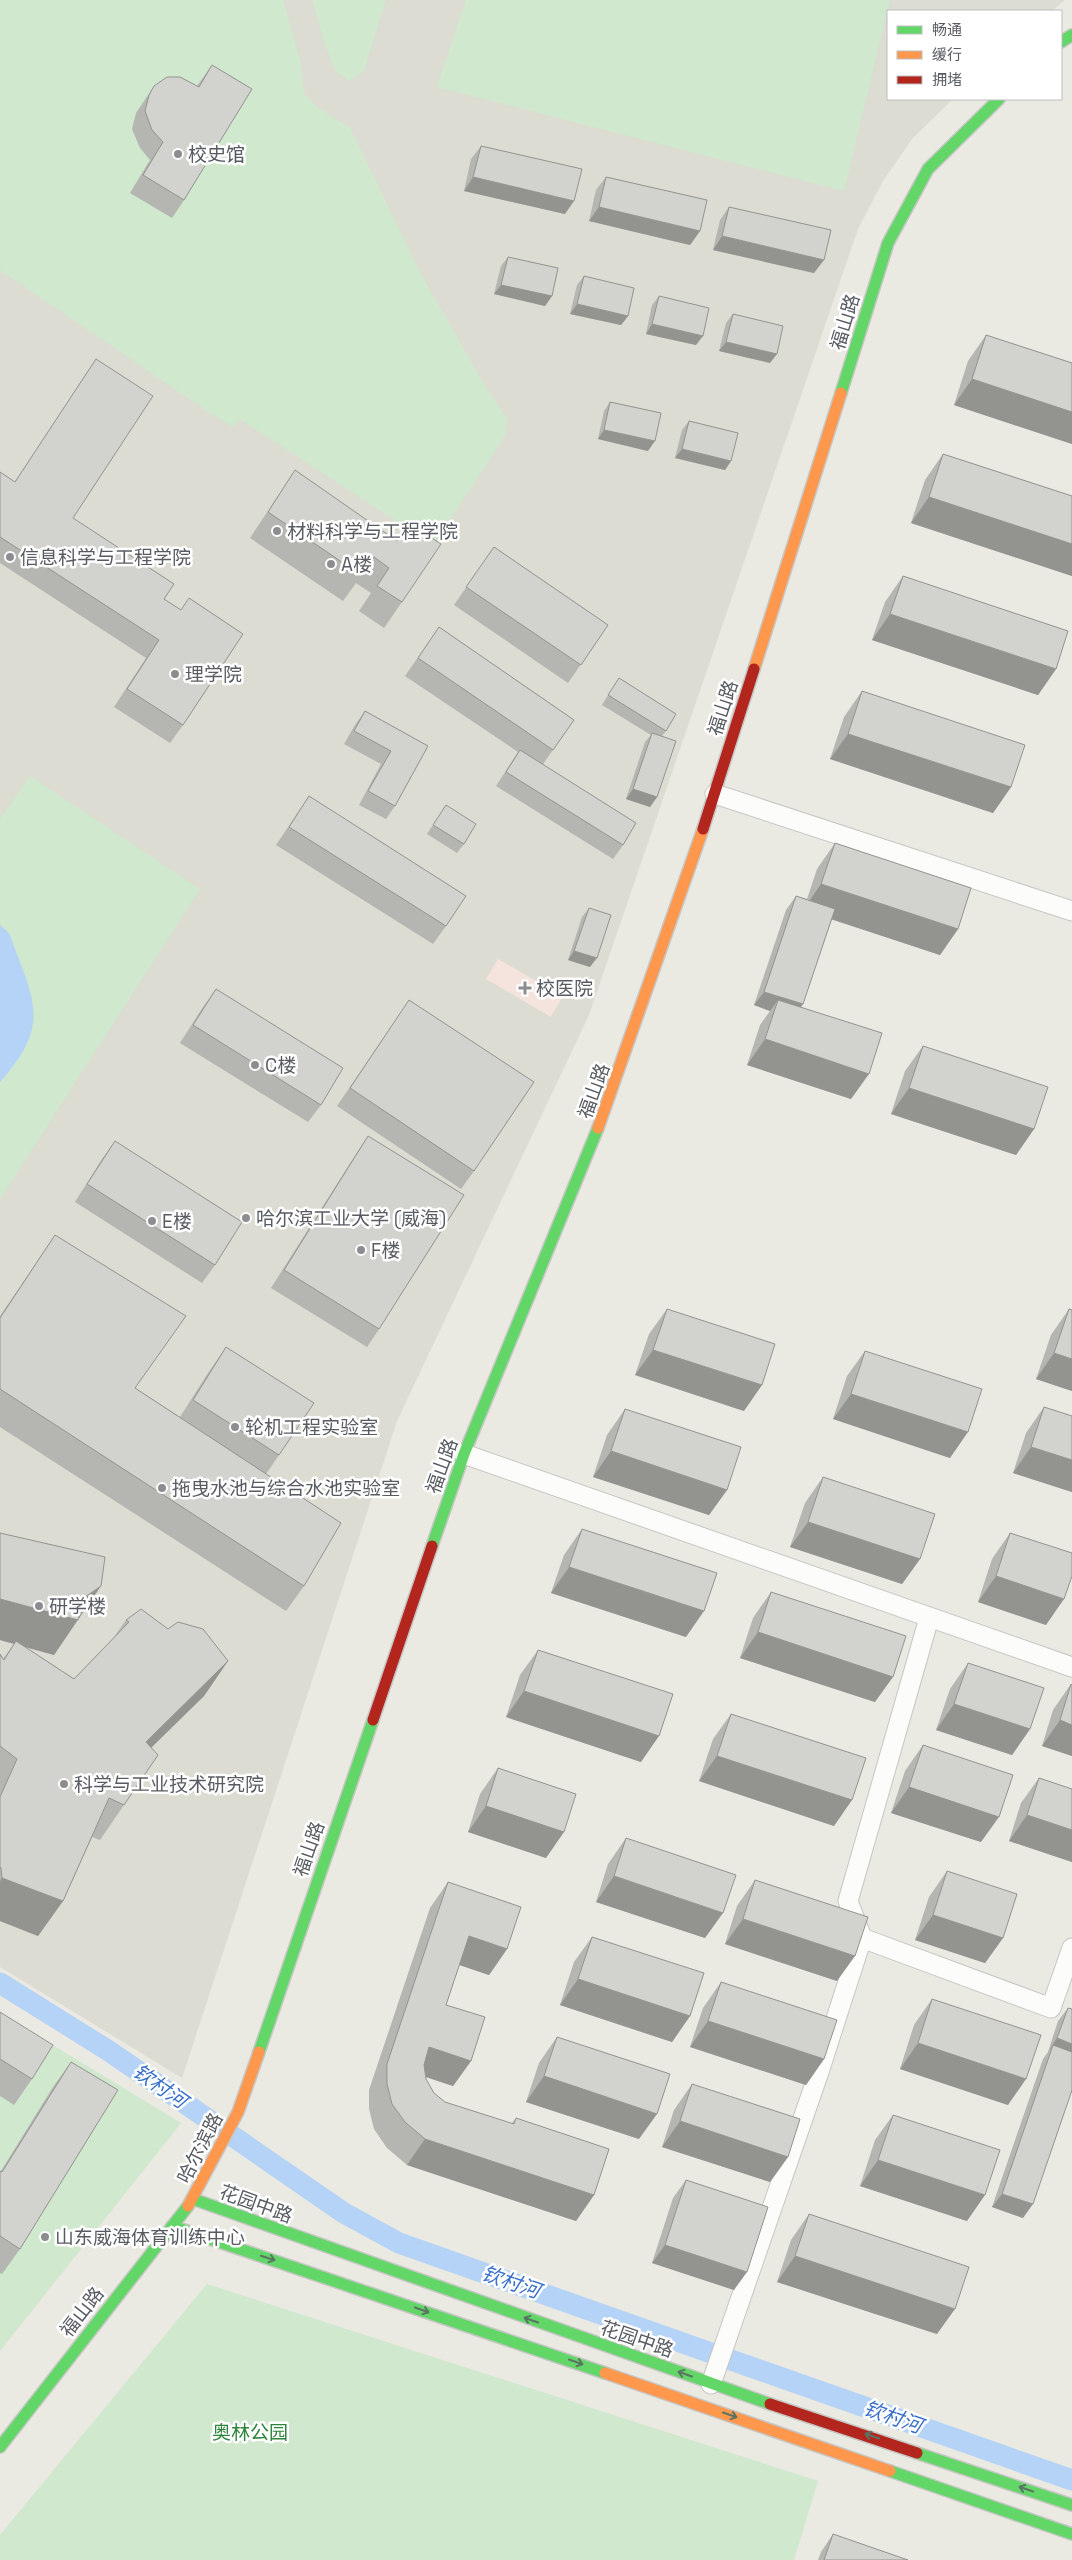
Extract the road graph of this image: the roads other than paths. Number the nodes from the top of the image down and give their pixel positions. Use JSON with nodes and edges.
{"nodes":[{"id":1,"x":998,"y":100,"type":"edge"},
{"id":2,"x":715,"y":794,"type":"junction"},
{"id":3,"x":1072,"y":911,"type":"edge"},
{"id":4,"x":464,"y":1454,"type":"junction"},
{"id":5,"x":929,"y":1618,"type":"junction"},
{"id":6,"x":1072,"y":1667,"type":"edge"},
{"id":7,"x":862,"y":1938,"type":"junction"},
{"id":8,"x":1072,"y":1948,"type":"edge"},
{"id":9,"x":238,"y":2112,"type":"joint"},
{"id":10,"x":193,"y":2200,"type":"junction"},
{"id":11,"x":172,"y":2226,"type":"junction"},
{"id":12,"x":713,"y":2375,"type":"junction"},
{"id":13,"x":0,"y":2447,"type":"edge"},
{"id":14,"x":1072,"y":2505,"type":"edge"},
{"id":15,"x":1072,"y":2534,"type":"edge"}],
"edges":[{"from":1,"to":2,"type":"main road","name":"福山路"},
{"from":2,"to":3,"type":"street"},
{"from":2,"to":4,"type":"main road","name":"福山路"},
{"from":4,"to":5,"type":"street"},
{"from":4,"to":9,"type":"main road","name":"福山路"},
{"from":5,"to":6,"type":"street"},
{"from":5,"to":7,"type":"street"},
{"from":7,"to":8,"type":"street"},
{"from":7,"to":12,"type":"street"},
{"from":9,"to":10,"type":"main road","name":"哈尔滨路"},
{"from":10,"to":11,"type":"main road","name":"福山路"},
{"from":12,"to":10,"type":"main road","name":"花园中路","one_way":true},
{"from":11,"to":13,"type":"main road","name":"福山路"},
{"from":11,"to":15,"type":"main road","one_way":true},
{"from":14,"to":12,"type":"main road","name":"花园中路","one_way":true}]}
